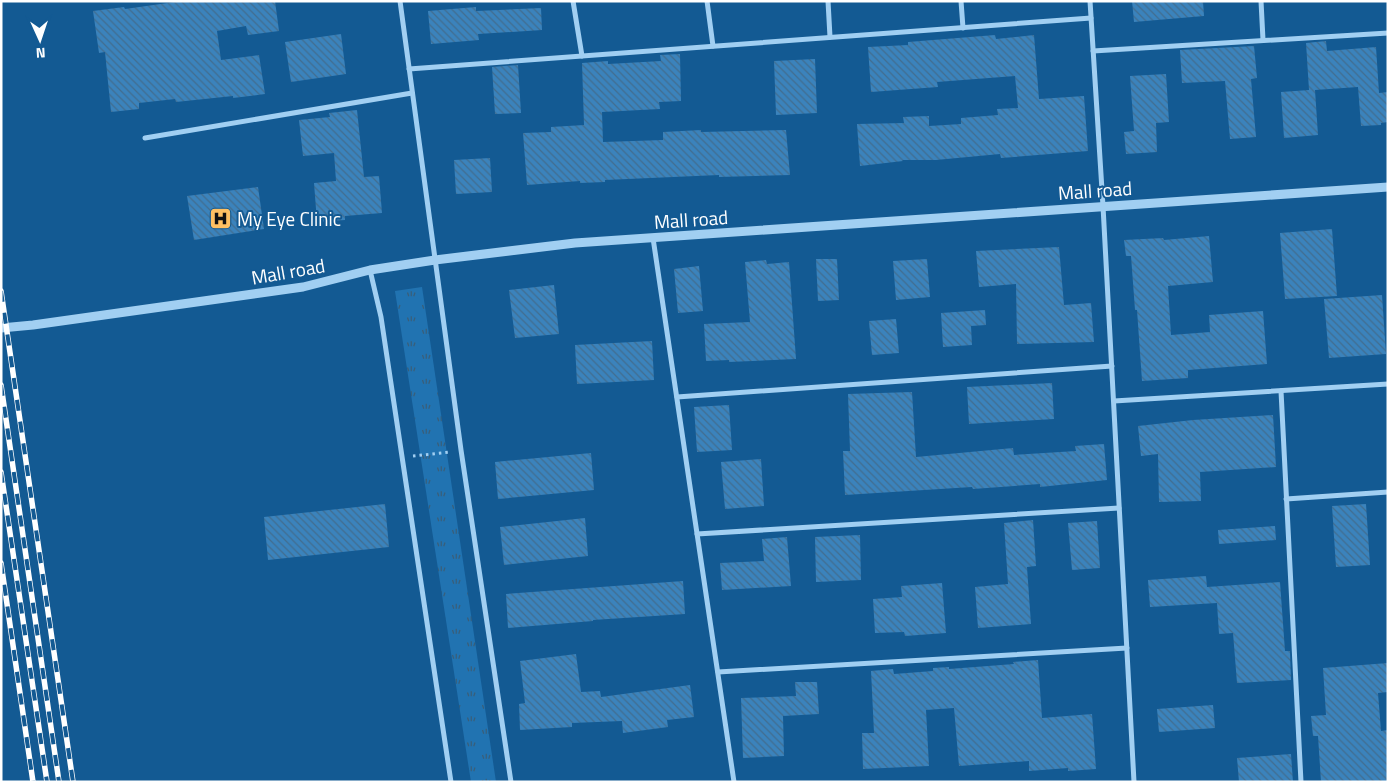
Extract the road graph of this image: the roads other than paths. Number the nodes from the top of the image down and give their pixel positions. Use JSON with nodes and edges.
{"nodes":[{"id":1,"x":400,"y":1,"type":"edge"},
{"id":2,"x":574,"y":1,"type":"edge"},
{"id":3,"x":707,"y":1,"type":"edge"},
{"id":4,"x":828,"y":1,"type":"edge"},
{"id":5,"x":961,"y":1,"type":"edge"},
{"id":6,"x":1090,"y":1,"type":"edge"},
{"id":7,"x":1261,"y":1,"type":"edge"},
{"id":8,"x":1091,"y":18,"type":"junction"},
{"id":9,"x":963,"y":28,"type":"junction"},
{"id":10,"x":1388,"y":33,"type":"edge"},
{"id":11,"x":830,"y":37,"type":"junction"},
{"id":12,"x":1263,"y":40,"type":"junction"},
{"id":13,"x":713,"y":46,"type":"junction"},
{"id":14,"x":1093,"y":50,"type":"junction"},
{"id":15,"x":582,"y":56,"type":"junction"},
{"id":16,"x":409,"y":68,"type":"junction"},
{"id":17,"x":412,"y":93,"type":"junction"},
{"id":18,"x":145,"y":138,"type":"dead end"},
{"id":19,"x":1388,"y":187,"type":"edge"},
{"id":20,"x":1103,"y":206,"type":"junction"},
{"id":21,"x":653,"y":238,"type":"junction"},
{"id":22,"x":435,"y":260,"type":"junction"},
{"id":23,"x":370,"y":270,"type":"junction"},
{"id":24,"x":1,"y":328,"type":"edge"},
{"id":25,"x":1112,"y":366,"type":"junction"},
{"id":26,"x":1388,"y":384,"type":"edge"},
{"id":27,"x":1281,"y":391,"type":"junction"},
{"id":28,"x":676,"y":397,"type":"junction"},
{"id":29,"x":1114,"y":401,"type":"junction"},
{"id":30,"x":1388,"y":492,"type":"edge"},
{"id":31,"x":1286,"y":499,"type":"junction"},
{"id":32,"x":1120,"y":508,"type":"junction"},
{"id":33,"x":697,"y":534,"type":"junction"},
{"id":34,"x":1127,"y":648,"type":"junction"},
{"id":35,"x":718,"y":672,"type":"junction"},
{"id":36,"x":452,"y":782,"type":"edge"},
{"id":37,"x":511,"y":782,"type":"edge"},
{"id":38,"x":734,"y":782,"type":"edge"},
{"id":39,"x":1134,"y":782,"type":"edge"},
{"id":40,"x":1301,"y":782,"type":"edge"}],
"edges":[{"from":1,"to":16,"type":"street"},
{"from":2,"to":15,"type":"street"},
{"from":3,"to":13,"type":"street"},
{"from":4,"to":11,"type":"street"},
{"from":5,"to":9,"type":"street"},
{"from":6,"to":8,"type":"street"},
{"from":7,"to":12,"type":"street"},
{"from":8,"to":9,"type":"street"},
{"from":8,"to":14,"type":"street"},
{"from":9,"to":11,"type":"street"},
{"from":10,"to":12,"type":"street"},
{"from":11,"to":13,"type":"street"},
{"from":12,"to":14,"type":"street"},
{"from":13,"to":15,"type":"street"},
{"from":14,"to":20,"type":"street"},
{"from":15,"to":16,"type":"street"},
{"from":16,"to":17,"type":"street"},
{"from":17,"to":18,"type":"street"},
{"from":17,"to":22,"type":"street"},
{"from":19,"to":20,"type":"street","name":"Mall road"},
{"from":20,"to":21,"type":"street","name":"Mall road"},
{"from":20,"to":25,"type":"street"},
{"from":21,"to":22,"type":"street","name":"Mall road"},
{"from":21,"to":28,"type":"street"},
{"from":22,"to":23,"type":"street","name":"Mall road"},
{"from":22,"to":37,"type":"street"},
{"from":23,"to":24,"type":"street","name":"Mall road"},
{"from":23,"to":36,"type":"street"},
{"from":25,"to":28,"type":"street"},
{"from":25,"to":29,"type":"street"},
{"from":26,"to":27,"type":"street"},
{"from":27,"to":29,"type":"street"},
{"from":27,"to":31,"type":"street"},
{"from":28,"to":33,"type":"street"},
{"from":29,"to":32,"type":"street"},
{"from":30,"to":31,"type":"street"},
{"from":31,"to":40,"type":"street"},
{"from":32,"to":33,"type":"street"},
{"from":32,"to":34,"type":"street"},
{"from":33,"to":35,"type":"street"},
{"from":34,"to":35,"type":"street"},
{"from":34,"to":39,"type":"street"},
{"from":35,"to":38,"type":"street"}]}
